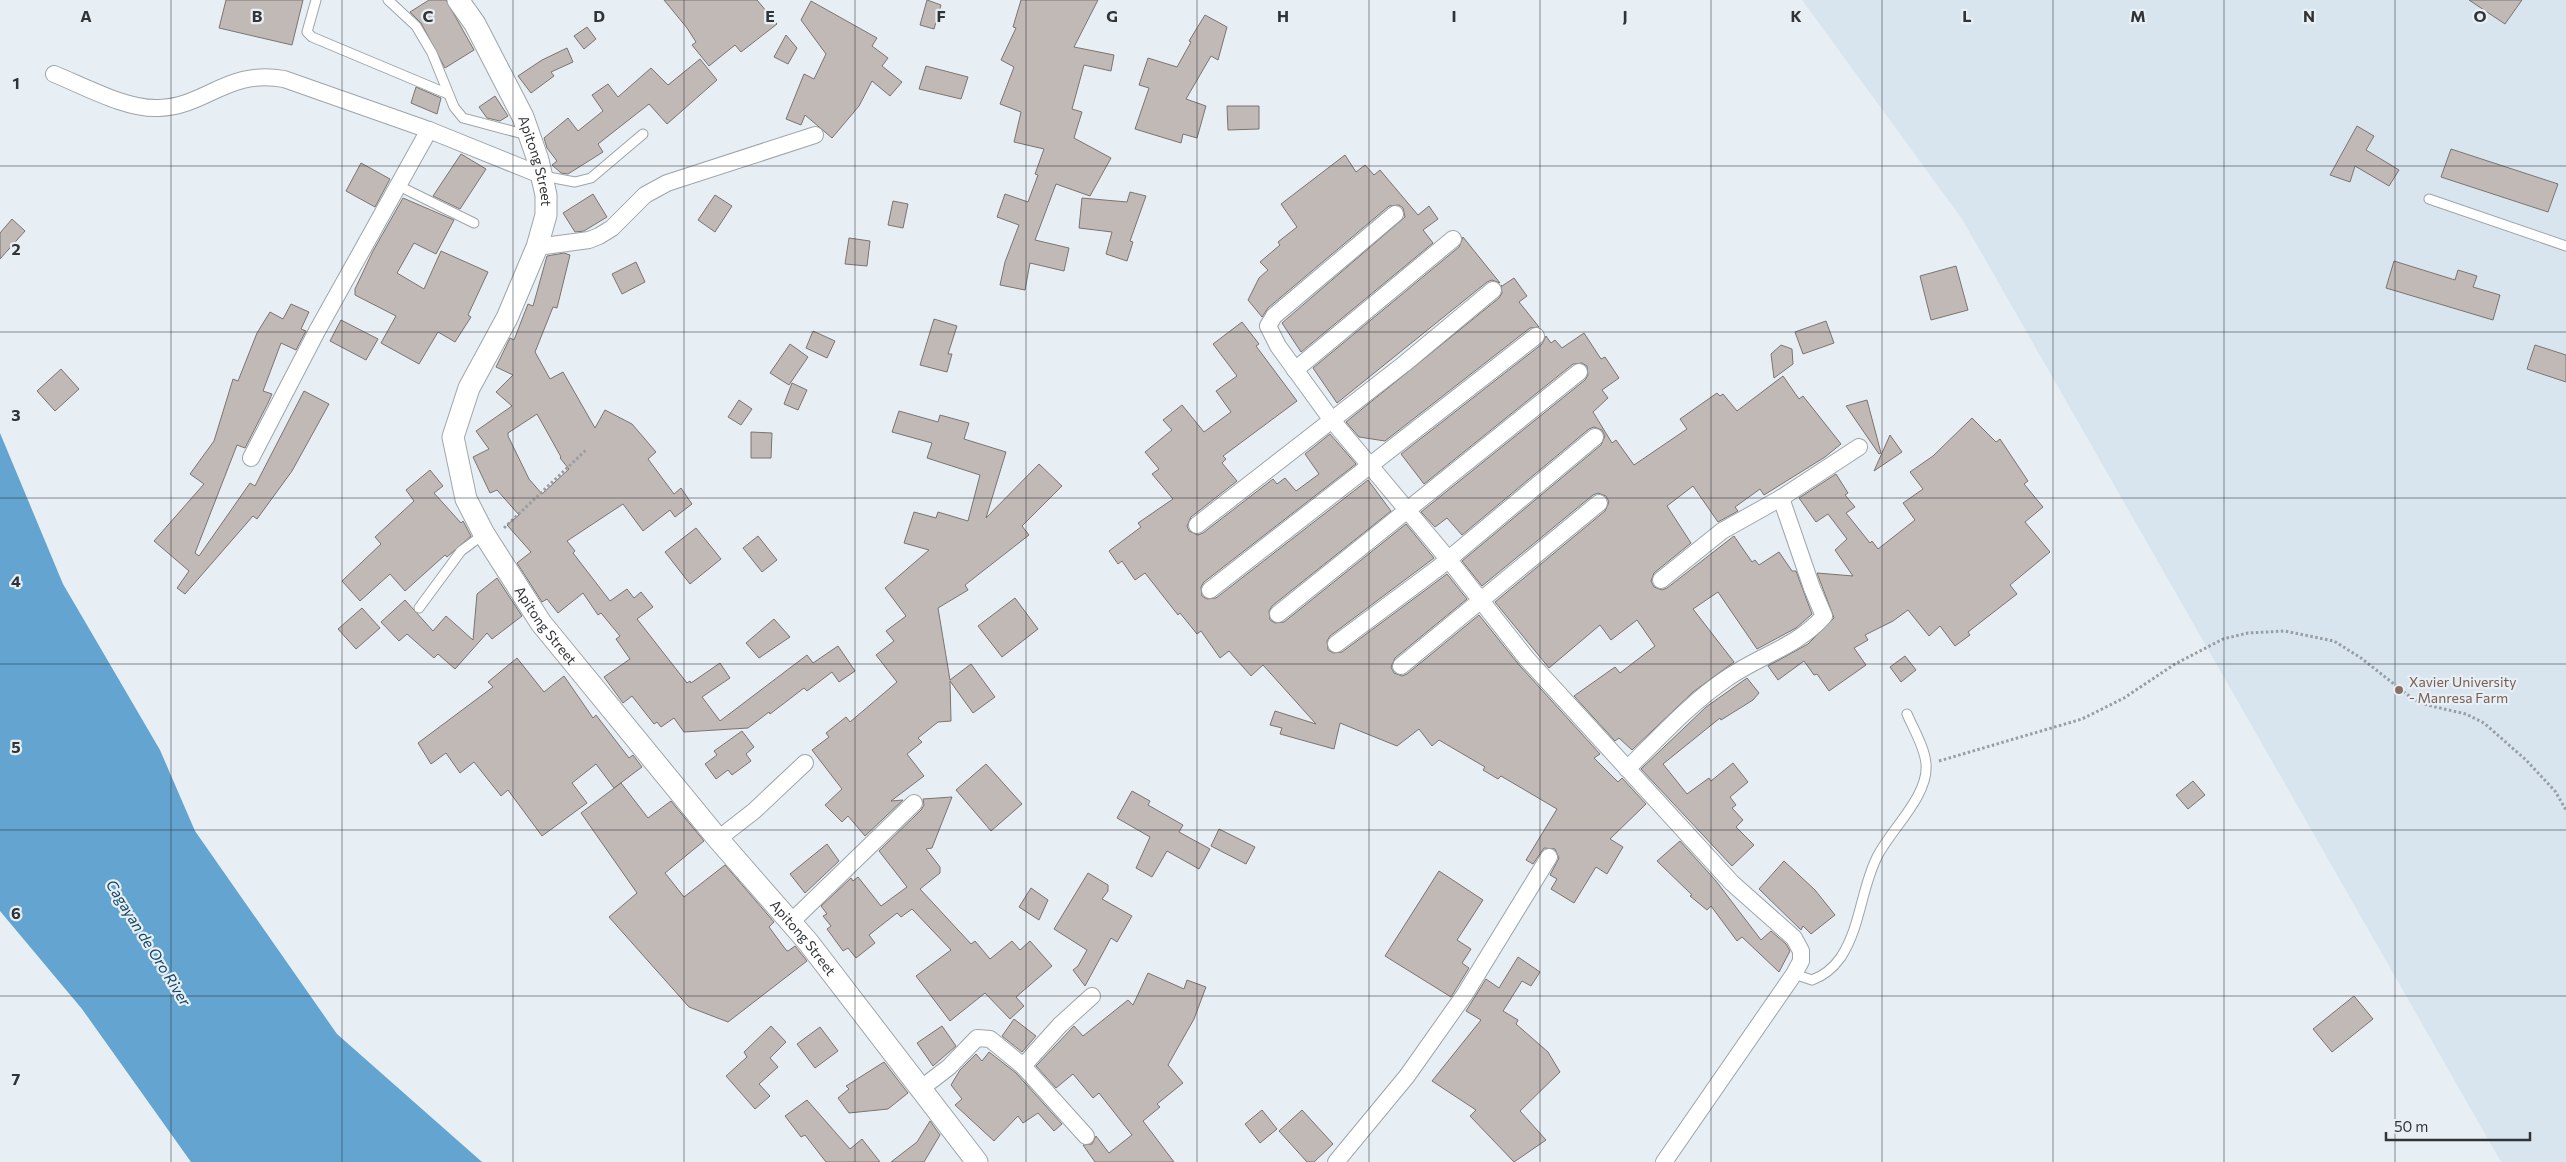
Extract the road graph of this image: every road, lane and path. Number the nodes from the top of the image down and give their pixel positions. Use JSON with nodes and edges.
{"nodes":[{"id":1,"x":316,"y":0,"type":"edge"},
{"id":2,"x":388,"y":0,"type":"edge"},
{"id":3,"x":458,"y":0,"type":"edge"},
{"id":4,"x":54,"y":74,"type":"dead end"},
{"id":5,"x":448,"y":94,"type":"junction"},
{"id":6,"x":429,"y":130,"type":"junction"},
{"id":7,"x":643,"y":134,"type":"dead end"},
{"id":8,"x":530,"y":135,"type":"junction"},
{"id":9,"x":814,"y":135,"type":"dead end"},
{"id":10,"x":543,"y":176,"type":"junction"},
{"id":11,"x":400,"y":186,"type":"junction"},
{"id":12,"x":2429,"y":199,"type":"dead end"},
{"id":13,"x":1395,"y":214,"type":"dead end"},
{"id":14,"x":474,"y":223,"type":"dead end"},
{"id":15,"x":1453,"y":239,"type":"dead end"},
{"id":16,"x":2566,"y":246,"type":"edge"},
{"id":17,"x":537,"y":247,"type":"junction"},
{"id":18,"x":1493,"y":290,"type":"dead end"},
{"id":19,"x":1536,"y":336,"type":"dead end"},
{"id":20,"x":1295,"y":370,"type":"junction"},
{"id":21,"x":1580,"y":372,"type":"dead end"},
{"id":22,"x":1331,"y":419,"type":"junction"},
{"id":23,"x":1595,"y":437,"type":"dead end"},
{"id":24,"x":1858,"y":447,"type":"dead end"},
{"id":25,"x":586,"y":450,"type":"dead end"},
{"id":26,"x":250,"y":458,"type":"dead end"},
{"id":27,"x":1370,"y":464,"type":"junction"},
{"id":28,"x":1782,"y":498,"type":"junction"},
{"id":29,"x":1599,"y":503,"type":"dead end"},
{"id":30,"x":1408,"y":510,"type":"junction"},
{"id":31,"x":1197,"y":525,"type":"dead end"},
{"id":32,"x":488,"y":539,"type":"junction"},
{"id":33,"x":1449,"y":560,"type":"junction"},
{"id":34,"x":1661,"y":580,"type":"dead end"},
{"id":35,"x":1210,"y":590,"type":"dead end"},
{"id":36,"x":1481,"y":602,"type":"junction"},
{"id":37,"x":418,"y":608,"type":"dead end"},
{"id":38,"x":1278,"y":614,"type":"dead end"},
{"id":39,"x":1336,"y":644,"type":"dead end"},
{"id":40,"x":1401,"y":666,"type":"dead end"},
{"id":41,"x":1907,"y":714,"type":"dead end"},
{"id":42,"x":804,"y":762,"type":"dead end"},
{"id":43,"x":1926,"y":764,"type":"junction"},
{"id":44,"x":1627,"y":769,"type":"junction"},
{"id":45,"x":914,"y":803,"type":"dead end"},
{"id":46,"x":2566,"y":810,"type":"edge"},
{"id":47,"x":718,"y":839,"type":"junction"},
{"id":48,"x":1549,"y":856,"type":"dead end"},
{"id":49,"x":792,"y":922,"type":"junction"},
{"id":50,"x":1794,"y":974,"type":"junction"},
{"id":51,"x":1092,"y":996,"type":"dead end"},
{"id":52,"x":1023,"y":1066,"type":"junction"},
{"id":53,"x":919,"y":1090,"type":"junction"},
{"id":54,"x":1086,"y":1136,"type":"dead end"},
{"id":55,"x":977,"y":1162,"type":"edge"},
{"id":56,"x":1336,"y":1162,"type":"edge"},
{"id":57,"x":1664,"y":1162,"type":"edge"}],
"edges":[{"from":1,"to":5,"type":"lane"},
{"from":2,"to":5,"type":"lane"},
{"from":3,"to":8,"type":"street","name":"Apitong Street"},
{"from":4,"to":6,"type":"street"},
{"from":5,"to":8,"type":"lane"},
{"from":6,"to":10,"type":"street"},
{"from":6,"to":11,"type":"street"},
{"from":7,"to":10,"type":"lane"},
{"from":8,"to":10,"type":"street","name":"Apitong Street"},
{"from":9,"to":17,"type":"street"},
{"from":10,"to":17,"type":"street","name":"Apitong Street"},
{"from":11,"to":14,"type":"lane"},
{"from":11,"to":26,"type":"street"},
{"from":12,"to":16,"type":"lane"},
{"from":13,"to":20,"type":"street"},
{"from":15,"to":20,"type":"street"},
{"from":17,"to":32,"type":"street","name":"Apitong Street"},
{"from":18,"to":22,"type":"street"},
{"from":19,"to":27,"type":"street"},
{"from":20,"to":22,"type":"street"},
{"from":21,"to":30,"type":"street"},
{"from":22,"to":27,"type":"street"},
{"from":22,"to":31,"type":"street"},
{"from":23,"to":33,"type":"street"},
{"from":24,"to":28,"type":"street"},
{"from":25,"to":32,"type":"path"},
{"from":27,"to":30,"type":"street"},
{"from":27,"to":35,"type":"street"},
{"from":28,"to":34,"type":"street"},
{"from":28,"to":44,"type":"street"},
{"from":29,"to":36,"type":"street"},
{"from":30,"to":33,"type":"street"},
{"from":30,"to":38,"type":"street"},
{"from":32,"to":37,"type":"lane"},
{"from":32,"to":47,"type":"street","name":"Apitong Street"},
{"from":33,"to":36,"type":"street"},
{"from":33,"to":39,"type":"street"},
{"from":36,"to":40,"type":"street"},
{"from":36,"to":44,"type":"street"},
{"from":41,"to":43,"type":"lane"},
{"from":42,"to":47,"type":"street"},
{"from":43,"to":46,"type":"path"},
{"from":43,"to":50,"type":"lane"},
{"from":44,"to":50,"type":"street"},
{"from":45,"to":49,"type":"street"},
{"from":47,"to":49,"type":"street","name":"Apitong Street"},
{"from":48,"to":56,"type":"street"},
{"from":49,"to":53,"type":"street","name":"Apitong Street"},
{"from":50,"to":57,"type":"street"},
{"from":51,"to":52,"type":"street"},
{"from":52,"to":53,"type":"street"},
{"from":52,"to":54,"type":"street"},
{"from":53,"to":55,"type":"street","name":"Apitong Street"}]}
